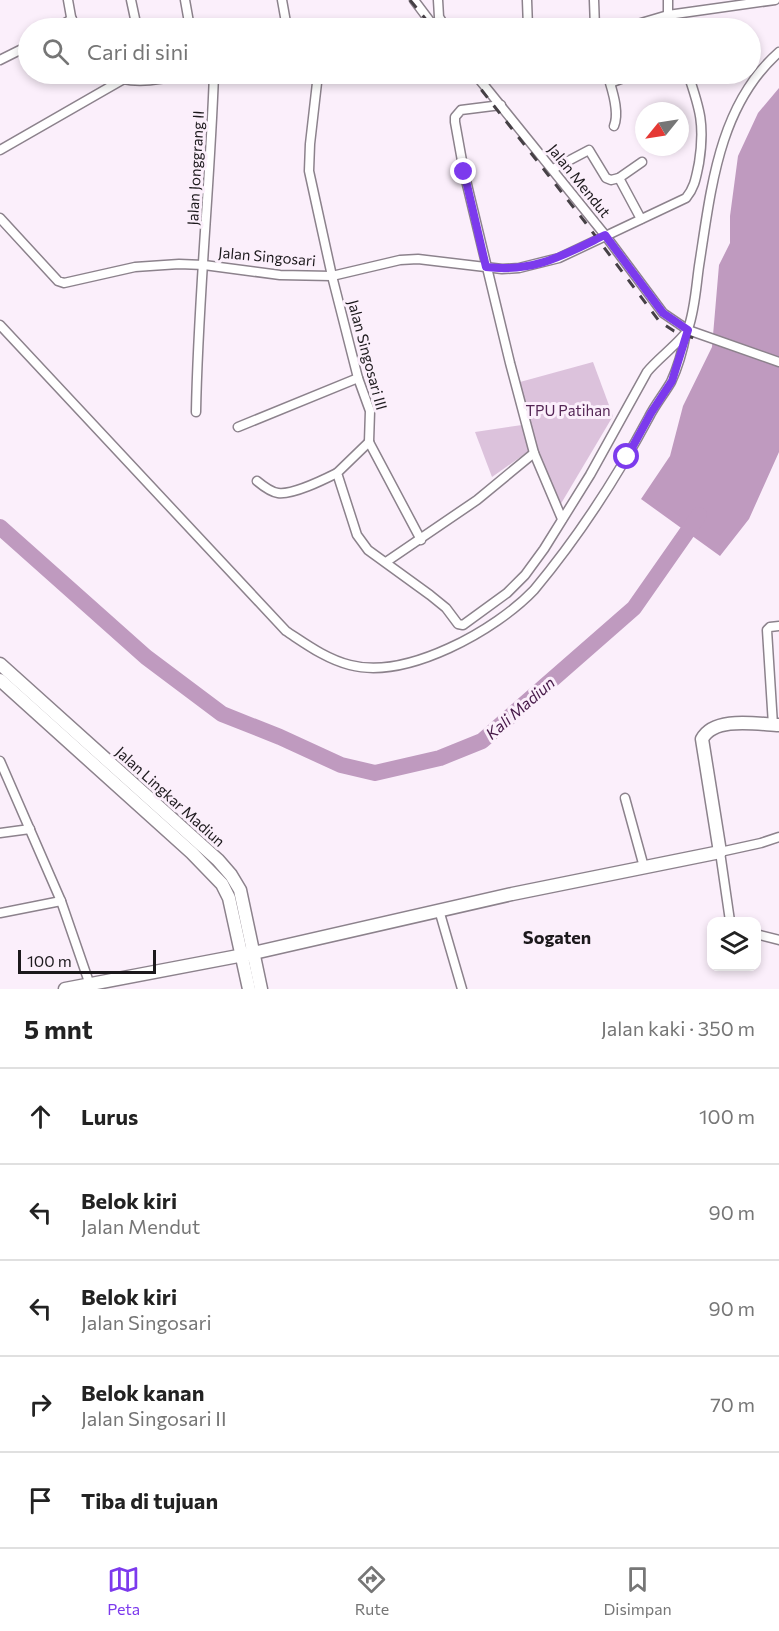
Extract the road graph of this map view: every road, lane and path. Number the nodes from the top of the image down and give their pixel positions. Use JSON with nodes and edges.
{"nodes":[{"id":1,"x":68,"y":0,"type":"edge"},
{"id":2,"x":131,"y":0,"type":"edge"},
{"id":3,"x":185,"y":0,"type":"edge"},
{"id":4,"x":282,"y":0,"type":"edge"},
{"id":5,"x":414,"y":0,"type":"edge"},
{"id":6,"x":438,"y":0,"type":"edge"},
{"id":7,"x":527,"y":0,"type":"edge"},
{"id":8,"x":594,"y":0,"type":"edge"},
{"id":9,"x":668,"y":0,"type":"edge"},
{"id":10,"x":775,"y":0,"type":"edge"},
{"id":11,"x":721,"y":4,"type":"edge"},
{"id":12,"x":668,"y":15,"type":"junction"},
{"id":13,"x":439,"y":17,"type":"joint"},
{"id":14,"x":72,"y":18,"type":"edge"},
{"id":15,"x":135,"y":18,"type":"edge"},
{"id":16,"x":188,"y":18,"type":"edge"},
{"id":17,"x":285,"y":18,"type":"edge"},
{"id":18,"x":428,"y":18,"type":"edge"},
{"id":19,"x":436,"y":18,"type":"edge"},
{"id":20,"x":528,"y":18,"type":"edge"},
{"id":21,"x":595,"y":18,"type":"edge"},
{"id":22,"x":658,"y":18,"type":"edge"},
{"id":23,"x":669,"y":18,"type":"edge"},
{"id":24,"x":18,"y":51,"type":"edge"},
{"id":25,"x":779,"y":52,"type":"edge"},
{"id":26,"x":0,"y":60,"type":"edge"},
{"id":27,"x":761,"y":69,"type":"edge"},
{"id":28,"x":115,"y":84,"type":"edge"},
{"id":29,"x":213,"y":84,"type":"edge"},
{"id":30,"x":317,"y":84,"type":"edge"},
{"id":31,"x":483,"y":84,"type":"edge"},
{"id":32,"x":610,"y":84,"type":"edge"},
{"id":33,"x":692,"y":84,"type":"edge"},
{"id":34,"x":749,"y":84,"type":"edge"},
{"id":35,"x":501,"y":105,"type":"junction"},
{"id":36,"x":615,"y":126,"type":"dead end"},
{"id":37,"x":0,"y":150,"type":"edge"},
{"id":38,"x":642,"y":162,"type":"dead end"},
{"id":39,"x":553,"y":169,"type":"junction"},
{"id":40,"x":619,"y":178,"type":"junction"},
{"id":41,"x":0,"y":218,"type":"edge"},
{"id":42,"x":641,"y":219,"type":"junction"},
{"id":43,"x":605,"y":235,"type":"junction"},
{"id":44,"x":204,"y":265,"type":"junction"},
{"id":45,"x":486,"y":267,"type":"junction"},
{"id":46,"x":332,"y":276,"type":"junction"},
{"id":47,"x":0,"y":325,"type":"edge"},
{"id":48,"x":687,"y":332,"type":"junction"},
{"id":49,"x":776,"y":361,"type":"edge"},
{"id":50,"x":358,"y":378,"type":"junction"},
{"id":51,"x":196,"y":412,"type":"dead end"},
{"id":52,"x":238,"y":427,"type":"dead end"},
{"id":53,"x":369,"y":442,"type":"junction"},
{"id":54,"x":534,"y":453,"type":"junction"},
{"id":55,"x":337,"y":473,"type":"junction"},
{"id":56,"x":257,"y":482,"type":"dead end"},
{"id":57,"x":562,"y":519,"type":"junction"},
{"id":58,"x":420,"y":540,"type":"junction"},
{"id":59,"x":386,"y":562,"type":"junction"},
{"id":60,"x":779,"y":626,"type":"edge"},
{"id":61,"x":0,"y":664,"type":"edge"},
{"id":62,"x":0,"y":680,"type":"edge"},
{"id":63,"x":776,"y":725,"type":"edge"},
{"id":64,"x":0,"y":761,"type":"edge"},
{"id":65,"x":625,"y":798,"type":"dead end"},
{"id":66,"x":30,"y":829,"type":"junction"},
{"id":67,"x":0,"y":833,"type":"edge"},
{"id":68,"x":779,"y":837,"type":"edge"},
{"id":69,"x":720,"y":852,"type":"junction"},
{"id":70,"x":644,"y":867,"type":"junction"},
{"id":71,"x":61,"y":901,"type":"junction"},
{"id":72,"x":439,"y":910,"type":"junction"},
{"id":73,"x":0,"y":913,"type":"edge"},
{"id":74,"x":729,"y":917,"type":"edge"},
{"id":75,"x":761,"y":935,"type":"edge"},
{"id":76,"x":779,"y":940,"type":"edge"},
{"id":77,"x":247,"y":954,"type":"junction"},
{"id":78,"x":90,"y":985,"type":"junction"},
{"id":79,"x":65,"y":989,"type":"edge"},
{"id":80,"x":249,"y":989,"type":"edge"},
{"id":81,"x":261,"y":989,"type":"edge"},
{"id":82,"x":462,"y":989,"type":"edge"}],
"edges":[{"from":1,"to":14,"type":"street"},
{"from":2,"to":15,"type":"street"},
{"from":3,"to":16,"type":"street"},
{"from":4,"to":17,"type":"street"},
{"from":5,"to":18,"type":"street"},
{"from":6,"to":13,"type":"street"},
{"from":7,"to":20,"type":"street"},
{"from":8,"to":21,"type":"street"},
{"from":9,"to":12,"type":"street"},
{"from":10,"to":11,"type":"street"},
{"from":11,"to":12,"type":"street"},
{"from":12,"to":22,"type":"street"},
{"from":12,"to":23,"type":"street"},
{"from":13,"to":19,"type":"street"},
{"from":24,"to":26,"type":"street"},
{"from":25,"to":27,"type":"street"},
{"from":28,"to":37,"type":"street"},
{"from":29,"to":44,"type":"street","name":"Jalan Jonggrang II"},
{"from":30,"to":46,"type":"street","name":"Jalan Singosari III"},
{"from":31,"to":35,"type":"street","name":"Jalan Mendut"},
{"from":32,"to":36,"type":"street"},
{"from":33,"to":42,"type":"street","name":"Jalan Singosari"},
{"from":34,"to":48,"type":"street"},
{"from":35,"to":39,"type":"street","name":"Jalan Mendut"},
{"from":35,"to":45,"type":"street"},
{"from":38,"to":40,"type":"street"},
{"from":39,"to":40,"type":"street"},
{"from":39,"to":43,"type":"street","name":"Jalan Mendut"},
{"from":40,"to":42,"type":"street"},
{"from":41,"to":44,"type":"street","name":"Jalan Singosari"},
{"from":42,"to":43,"type":"street","name":"Jalan Singosari"},
{"from":43,"to":45,"type":"street","name":"Jalan Singosari"},
{"from":43,"to":48,"type":"street","name":"Jalan Mendut"},
{"from":44,"to":46,"type":"street","name":"Jalan Singosari"},
{"from":44,"to":51,"type":"street","name":"Jalan Jonggrang II"},
{"from":45,"to":46,"type":"street","name":"Jalan Singosari"},
{"from":45,"to":54,"type":"street"},
{"from":46,"to":50,"type":"street","name":"Jalan Singosari III"},
{"from":47,"to":48,"type":"street"},
{"from":48,"to":49,"type":"street","name":"Jalan Mendut"},
{"from":48,"to":57,"type":"street"},
{"from":50,"to":52,"type":"street"},
{"from":50,"to":53,"type":"street","name":"Jalan Singosari III"},
{"from":53,"to":55,"type":"street"},
{"from":53,"to":58,"type":"street"},
{"from":54,"to":57,"type":"street"},
{"from":54,"to":58,"type":"street"},
{"from":55,"to":56,"type":"street"},
{"from":55,"to":59,"type":"street"},
{"from":57,"to":59,"type":"street"},
{"from":58,"to":59,"type":"street"},
{"from":60,"to":63,"type":"street"},
{"from":61,"to":77,"type":"main road","name":"Jalan Lingkar Madiun"},
{"from":62,"to":77,"type":"main road","name":"Jalan Lingkar Madiun"},
{"from":63,"to":69,"type":"main road"},
{"from":64,"to":66,"type":"street"},
{"from":65,"to":70,"type":"street"},
{"from":66,"to":67,"type":"street"},
{"from":66,"to":71,"type":"street"},
{"from":68,"to":69,"type":"street"},
{"from":69,"to":70,"type":"main road"},
{"from":69,"to":74,"type":"street"},
{"from":70,"to":72,"type":"main road"},
{"from":71,"to":73,"type":"street"},
{"from":71,"to":78,"type":"street"},
{"from":72,"to":77,"type":"main road"},
{"from":72,"to":82,"type":"street"},
{"from":75,"to":76,"type":"street"},
{"from":77,"to":78,"type":"main road"},
{"from":77,"to":80,"type":"main road","name":"Jalan Lingkar Madiun"},
{"from":77,"to":81,"type":"main road","name":"Jalan Lingkar Madiun"},
{"from":78,"to":79,"type":"main road"}]}
